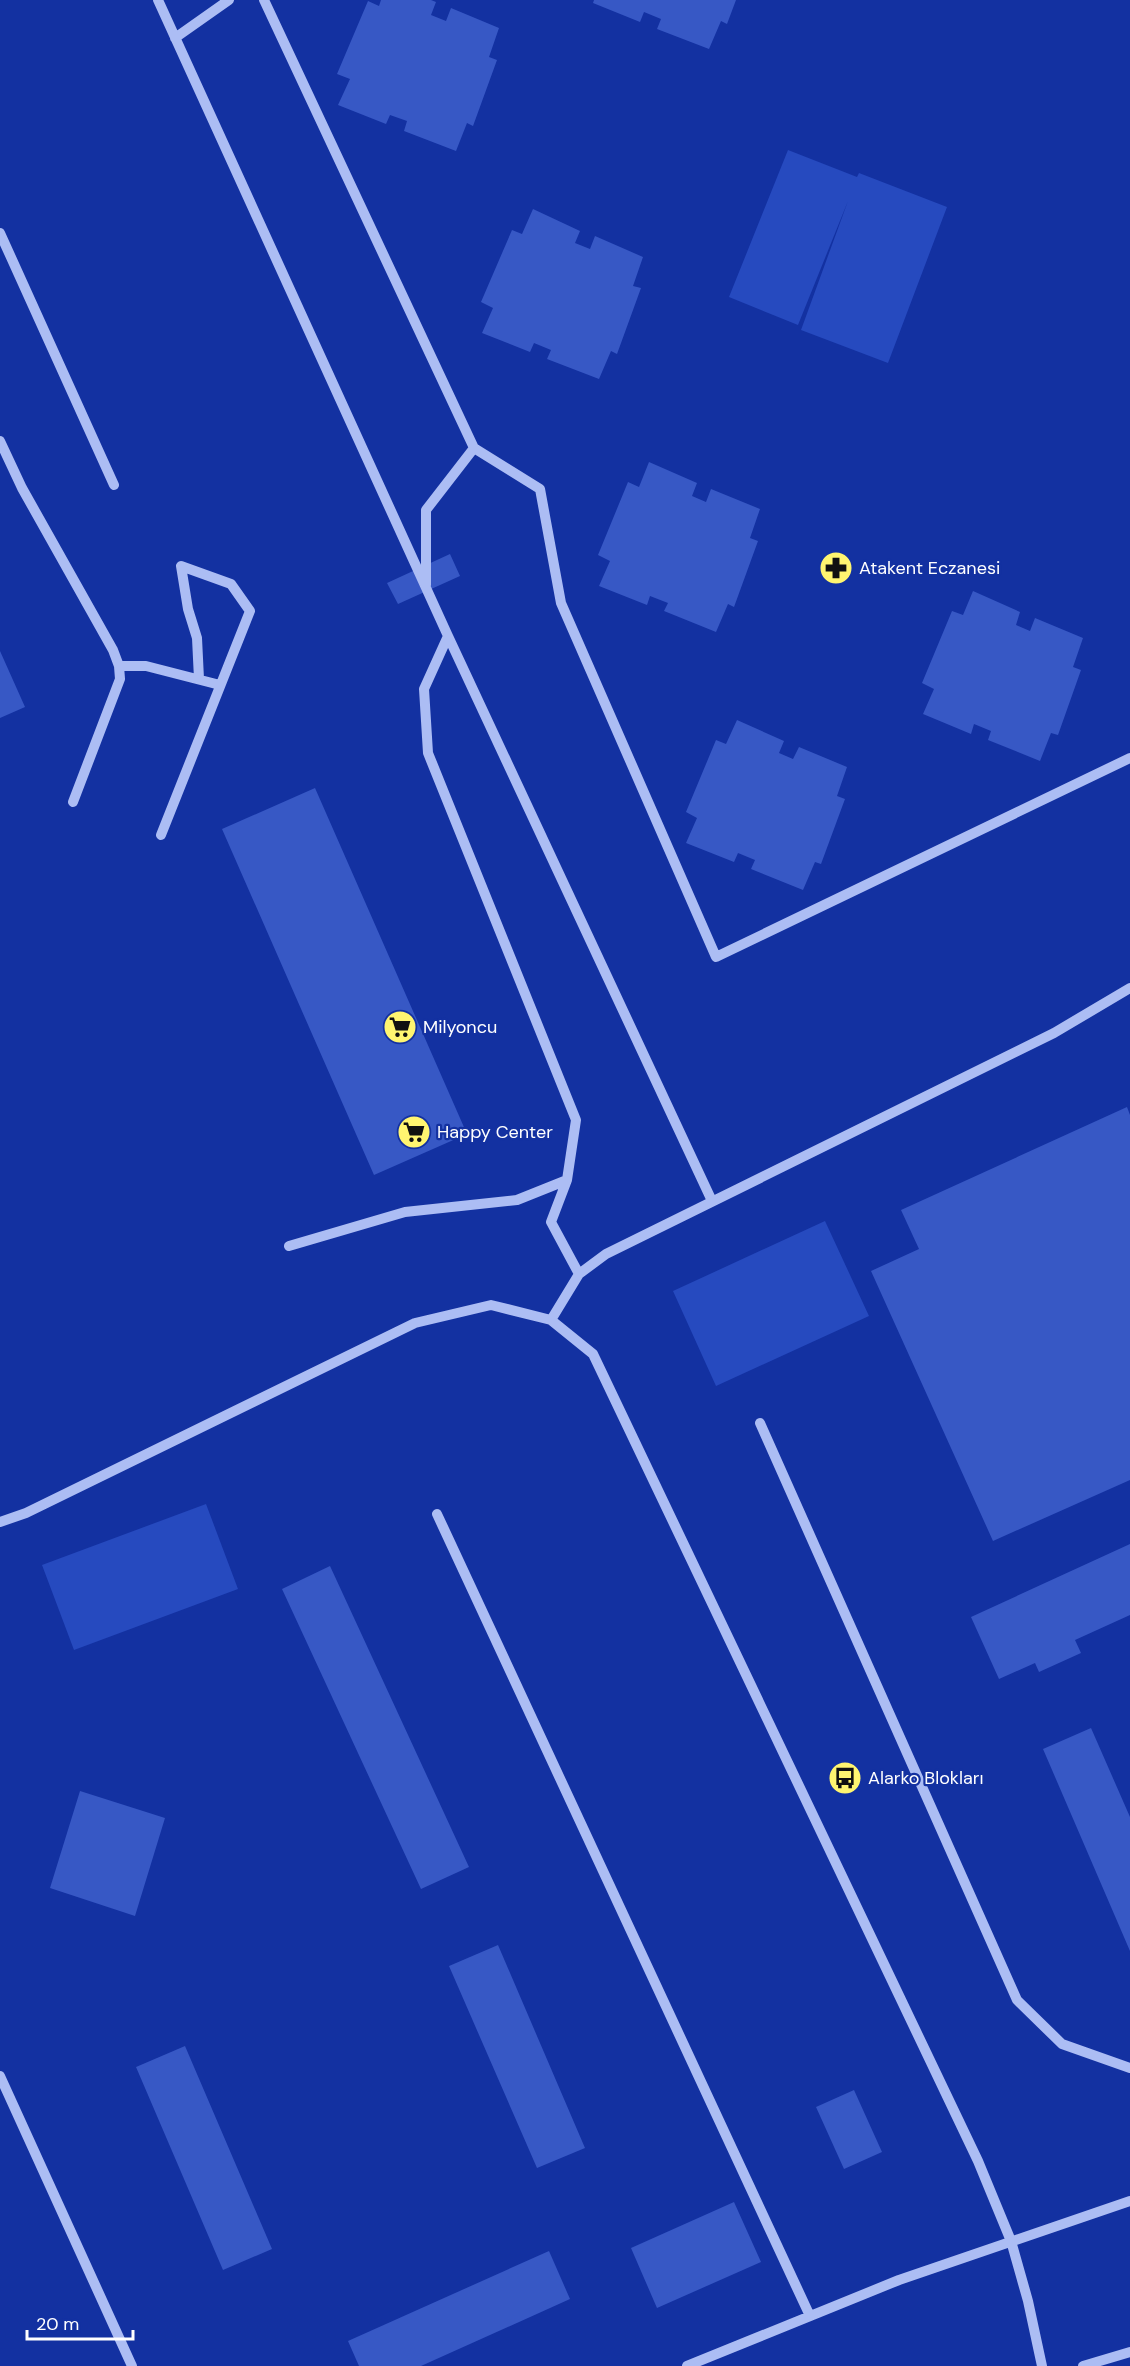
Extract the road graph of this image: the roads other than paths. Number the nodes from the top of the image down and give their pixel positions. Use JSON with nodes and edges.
{"nodes":[{"id":1,"x":158,"y":0,"type":"edge"},
{"id":2,"x":229,"y":0,"type":"edge"},
{"id":3,"x":264,"y":0,"type":"edge"},
{"id":4,"x":175,"y":38,"type":"junction"},
{"id":5,"x":0,"y":233,"type":"edge"},
{"id":6,"x":0,"y":441,"type":"edge"},
{"id":7,"x":474,"y":448,"type":"junction"},
{"id":8,"x":114,"y":485,"type":"dead end"},
{"id":9,"x":426,"y":588,"type":"junction"},
{"id":10,"x":448,"y":636,"type":"junction"},
{"id":11,"x":119,"y":666,"type":"junction"},
{"id":12,"x":199,"y":679,"type":"junction"},
{"id":13,"x":220,"y":685,"type":"junction"},
{"id":14,"x":1130,"y":758,"type":"edge"},
{"id":15,"x":73,"y":802,"type":"dead end"},
{"id":16,"x":161,"y":836,"type":"dead end"},
{"id":17,"x":1130,"y":988,"type":"edge"},
{"id":18,"x":567,"y":1179,"type":"junction"},
{"id":19,"x":712,"y":1201,"type":"junction"},
{"id":20,"x":289,"y":1246,"type":"dead end"},
{"id":21,"x":579,"y":1274,"type":"junction"},
{"id":22,"x":551,"y":1320,"type":"junction"},
{"id":23,"x":760,"y":1423,"type":"dead end"},
{"id":24,"x":437,"y":1514,"type":"dead end"},
{"id":25,"x":0,"y":1522,"type":"edge"},
{"id":26,"x":1130,"y":2068,"type":"edge"},
{"id":27,"x":0,"y":2076,"type":"edge"},
{"id":28,"x":1130,"y":2201,"type":"edge"},
{"id":29,"x":1011,"y":2241,"type":"junction"},
{"id":30,"x":810,"y":2316,"type":"junction"},
{"id":31,"x":1130,"y":2352,"type":"edge"},
{"id":32,"x":132,"y":2366,"type":"edge"},
{"id":33,"x":687,"y":2366,"type":"edge"},
{"id":34,"x":1042,"y":2366,"type":"edge"},
{"id":35,"x":1083,"y":2366,"type":"edge"}],
"edges":[{"from":1,"to":4,"type":"street"},
{"from":2,"to":4,"type":"street"},
{"from":3,"to":7,"type":"street"},
{"from":4,"to":9,"type":"street"},
{"from":5,"to":8,"type":"street"},
{"from":6,"to":11,"type":"street"},
{"from":7,"to":9,"type":"street"},
{"from":7,"to":14,"type":"street"},
{"from":9,"to":10,"type":"street"},
{"from":10,"to":18,"type":"street"},
{"from":10,"to":19,"type":"street"},
{"from":11,"to":12,"type":"street"},
{"from":11,"to":15,"type":"street"},
{"from":12,"to":13,"type":"street"},
{"from":12,"to":13,"type":"street"},
{"from":13,"to":16,"type":"street"},
{"from":17,"to":19,"type":"street"},
{"from":18,"to":20,"type":"street"},
{"from":18,"to":21,"type":"street"},
{"from":19,"to":21,"type":"street"},
{"from":21,"to":22,"type":"street"},
{"from":22,"to":25,"type":"street"},
{"from":22,"to":29,"type":"street"},
{"from":23,"to":26,"type":"street"},
{"from":24,"to":30,"type":"street"},
{"from":27,"to":32,"type":"street"},
{"from":28,"to":29,"type":"street"},
{"from":29,"to":30,"type":"street"},
{"from":29,"to":34,"type":"street"},
{"from":30,"to":33,"type":"street"},
{"from":31,"to":35,"type":"street"}]}
